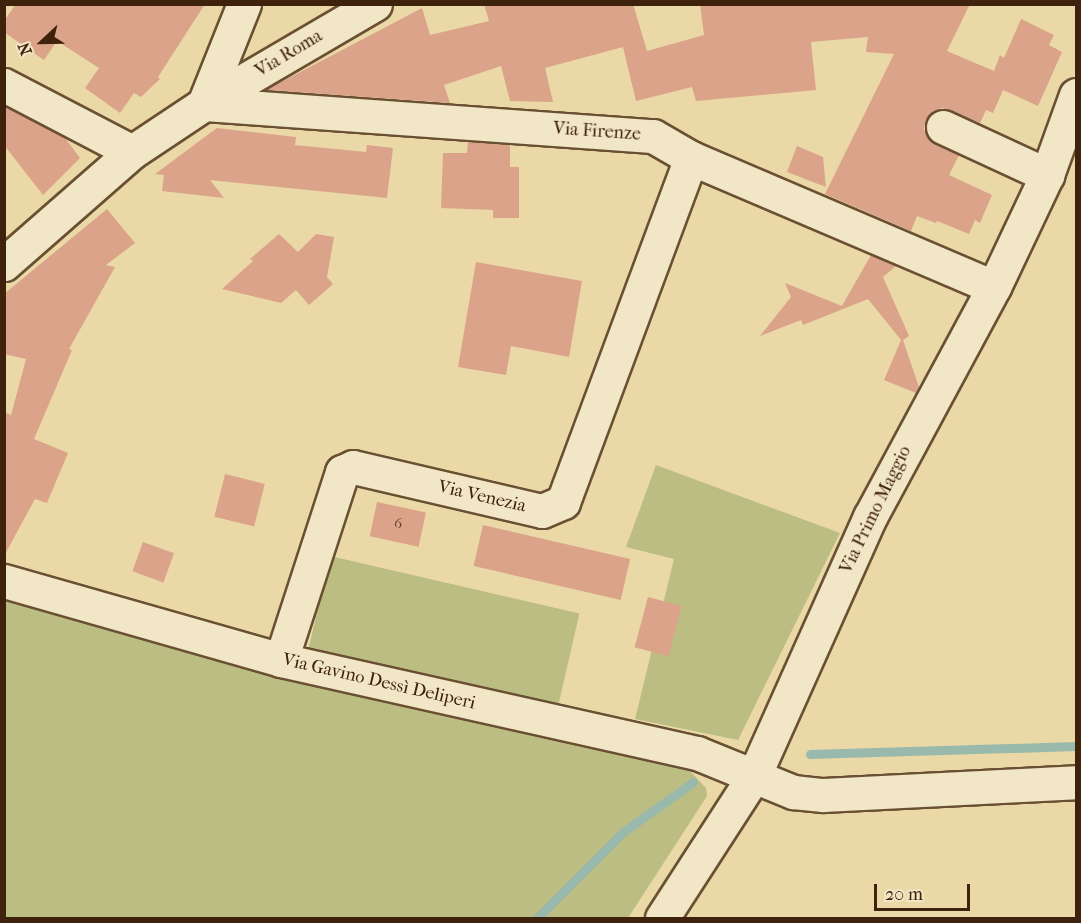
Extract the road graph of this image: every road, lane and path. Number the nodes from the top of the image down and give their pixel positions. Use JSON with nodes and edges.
{"nodes":[{"id":1,"x":244,"y":4,"type":"edge"},
{"id":2,"x":375,"y":4,"type":"edge"},
{"id":3,"x":4,"y":85,"type":"edge"},
{"id":4,"x":1077,"y":95,"type":"edge"},
{"id":5,"x":204,"y":104,"type":"junction"},
{"id":6,"x":943,"y":127,"type":"dead end"},
{"id":7,"x":132,"y":153,"type":"junction"},
{"id":8,"x":691,"y":158,"type":"junction"},
{"id":9,"x":1047,"y":175,"type":"junction"},
{"id":10,"x":4,"y":264,"type":"edge"},
{"id":11,"x":994,"y":287,"type":"junction"},
{"id":12,"x":4,"y":581,"type":"edge"},
{"id":13,"x":280,"y":660,"type":"junction"},
{"id":14,"x":754,"y":776,"type":"junction"},
{"id":15,"x":1077,"y":782,"type":"edge"},
{"id":16,"x":662,"y":918,"type":"edge"}],
"edges":[{"from":1,"to":5,"type":"street"},
{"from":2,"to":5,"type":"street","name":"Via Roma"},
{"from":3,"to":7,"type":"street"},
{"from":4,"to":9,"type":"street","name":"Via Primo Maggio"},
{"from":5,"to":7,"type":"street","name":"Via Roma"},
{"from":5,"to":8,"type":"street","name":"Via Firenze"},
{"from":6,"to":9,"type":"street"},
{"from":7,"to":10,"type":"street","name":"Via Roma"},
{"from":8,"to":11,"type":"street","name":"Via Firenze"},
{"from":8,"to":13,"type":"street","name":"Via Venezia"},
{"from":9,"to":11,"type":"street","name":"Via Primo Maggio"},
{"from":11,"to":14,"type":"street","name":"Via Primo Maggio"},
{"from":12,"to":13,"type":"street","name":"Via Gavino Dessì Deliperi"},
{"from":13,"to":14,"type":"street","name":"Via Gavino Dessì Deliperi"},
{"from":14,"to":15,"type":"street","name":"Via Gavino Dessì Deliperi"},
{"from":14,"to":16,"type":"street","name":"Via Primo Maggio"}]}
